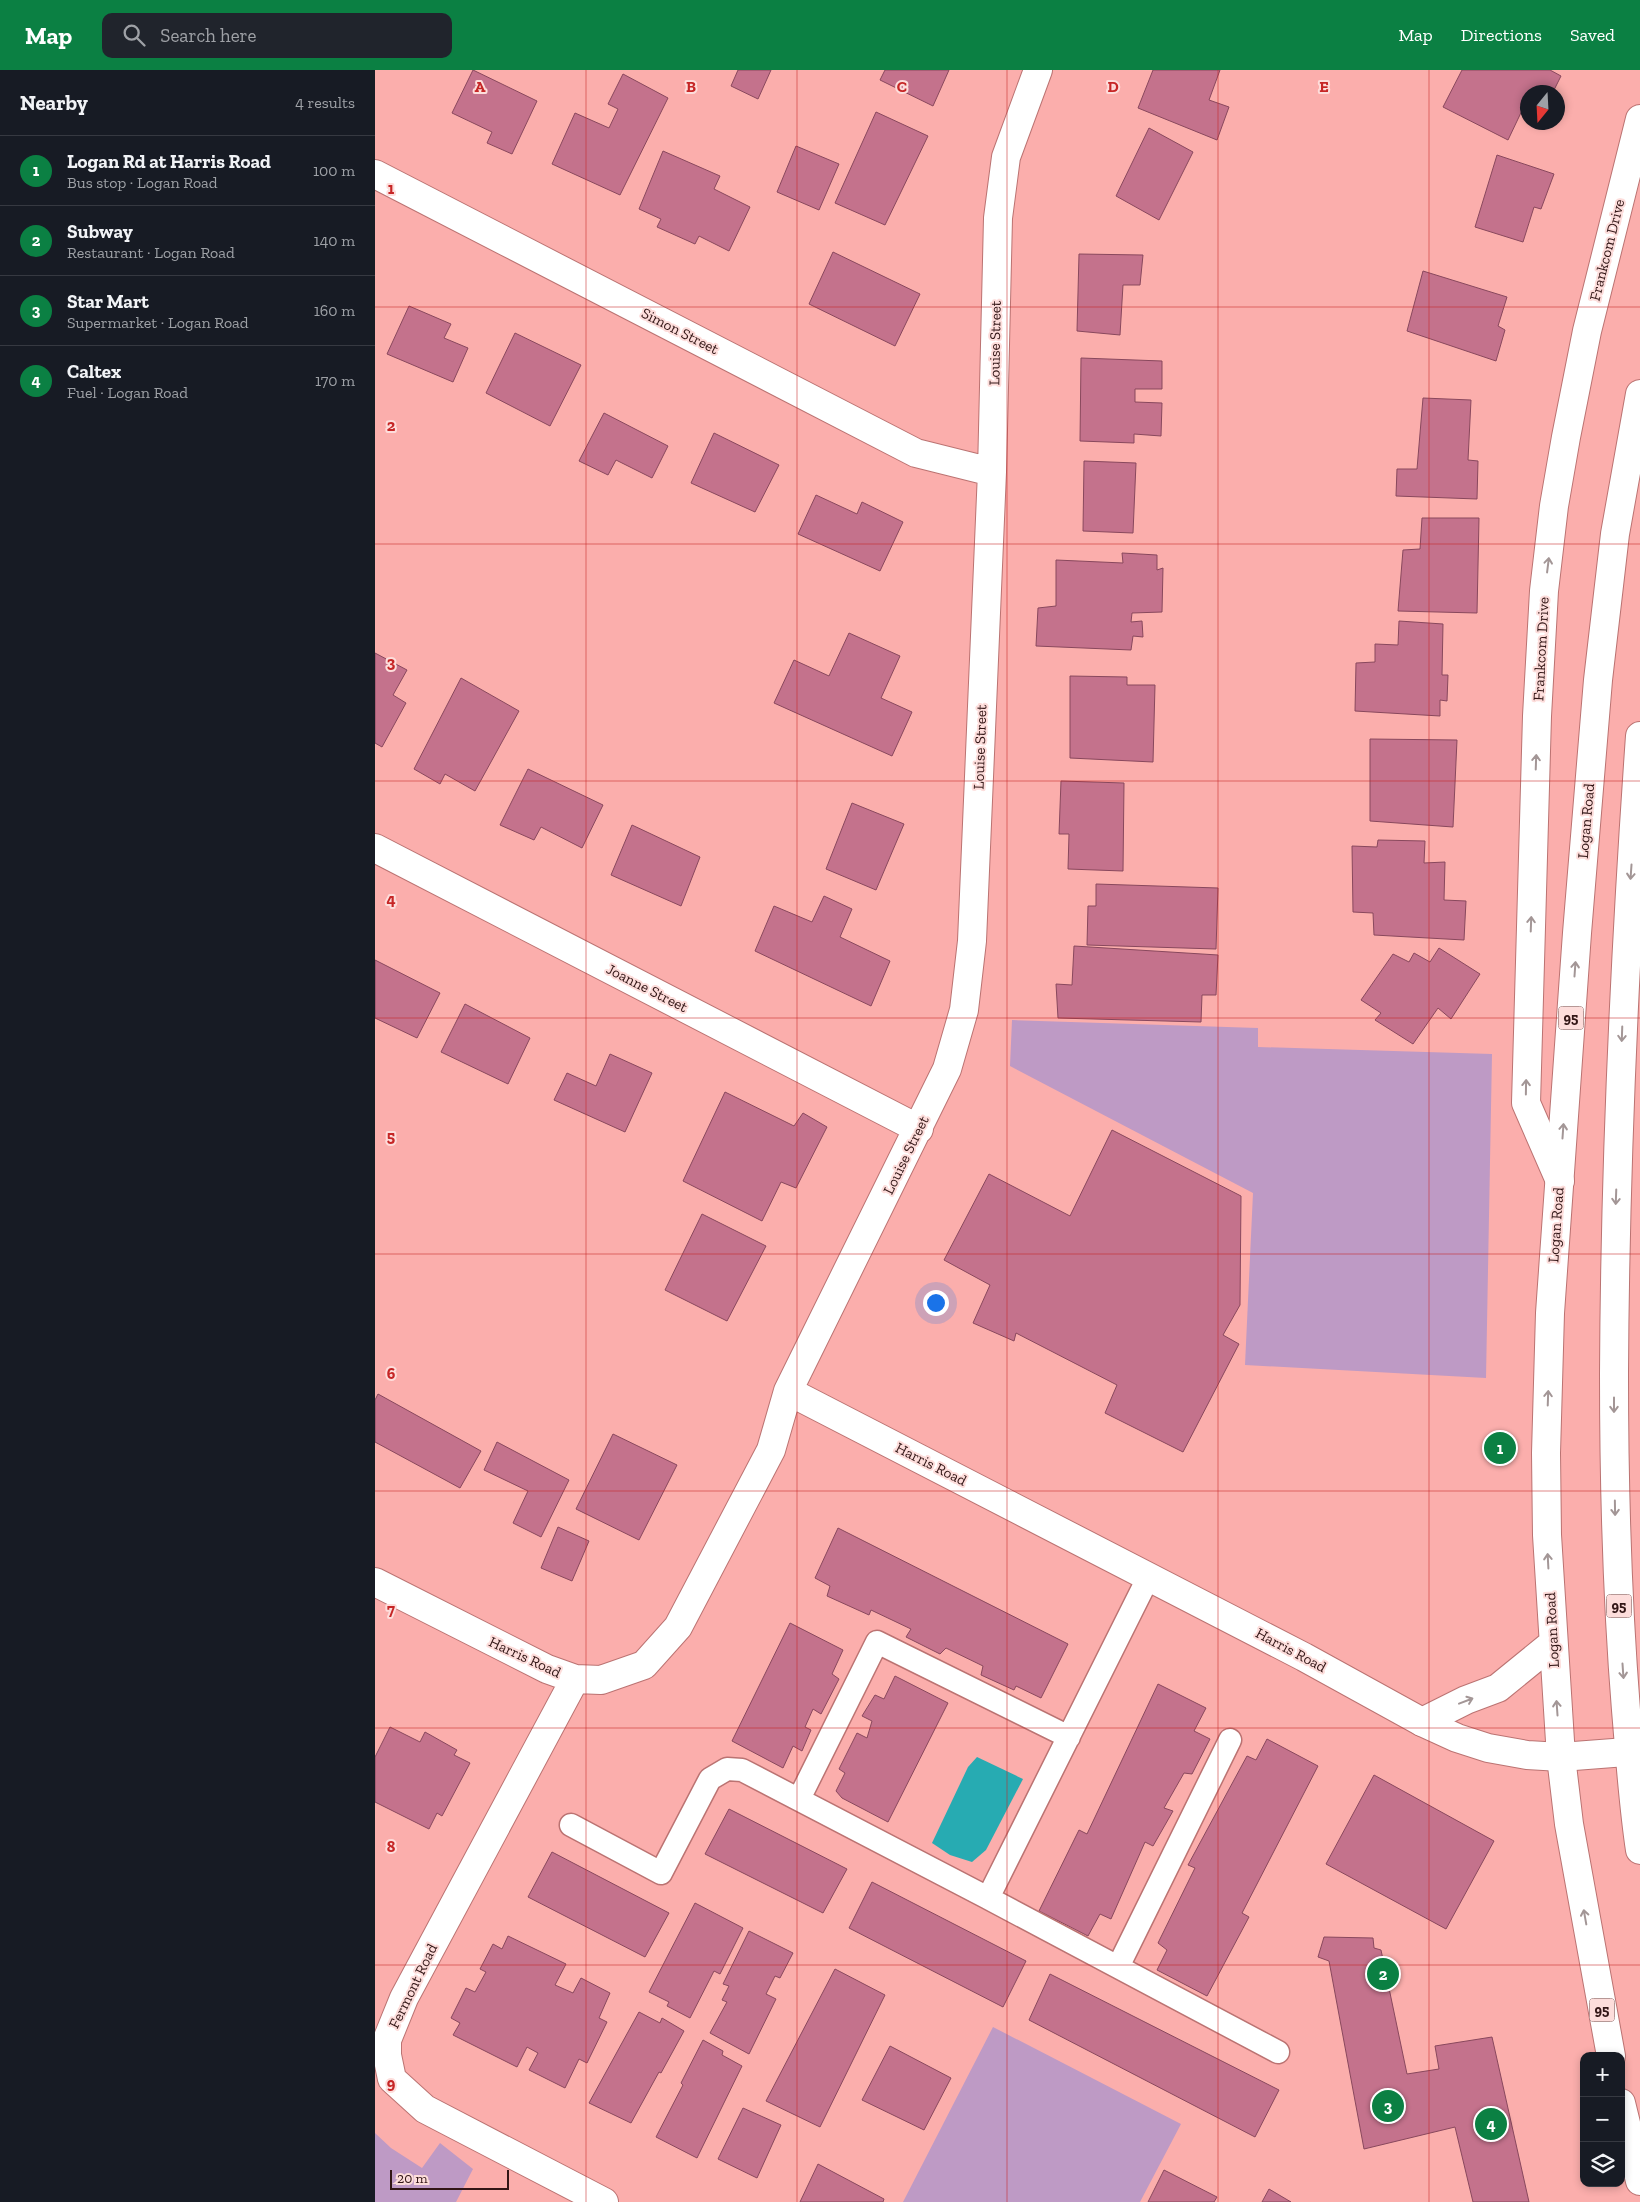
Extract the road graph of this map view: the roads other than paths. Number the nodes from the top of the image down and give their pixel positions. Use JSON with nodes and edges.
{"nodes":[{"id":1,"x":1038,"y":70,"type":"edge"},
{"id":2,"x":1640,"y":119,"type":"edge"},
{"id":3,"x":375,"y":174,"type":"edge"},
{"id":4,"x":1640,"y":394,"type":"edge"},
{"id":5,"x":992,"y":472,"type":"junction"},
{"id":6,"x":1640,"y":736,"type":"edge"},
{"id":7,"x":375,"y":848,"type":"edge"},
{"id":8,"x":919,"y":1129,"type":"junction"},
{"id":9,"x":1559,"y":1181,"type":"junction"},
{"id":10,"x":788,"y":1391,"type":"junction"},
{"id":11,"x":1149,"y":1576,"type":"junction"},
{"id":12,"x":375,"y":1582,"type":"edge"},
{"id":13,"x":1552,"y":1644,"type":"junction"},
{"id":14,"x":575,"y":1680,"type":"junction"},
{"id":15,"x":1422,"y":1722,"type":"junction"},
{"id":16,"x":1069,"y":1737,"type":"junction"},
{"id":17,"x":1230,"y":1740,"type":"dead end"},
{"id":18,"x":1635,"y":1751,"type":"edge"},
{"id":19,"x":1561,"y":1757,"type":"junction"},
{"id":20,"x":799,"y":1799,"type":"junction"},
{"id":21,"x":571,"y":1825,"type":"dead end"},
{"id":22,"x":1640,"y":1850,"type":"edge"},
{"id":23,"x":988,"y":1898,"type":"junction"},
{"id":24,"x":1118,"y":1967,"type":"junction"},
{"id":25,"x":1278,"y":2052,"type":"dead end"},
{"id":26,"x":1610,"y":2052,"type":"edge"},
{"id":27,"x":1625,"y":2119,"type":"edge"},
{"id":28,"x":1640,"y":2181,"type":"edge"},
{"id":29,"x":605,"y":2202,"type":"edge"}],
"edges":[{"from":1,"to":5,"type":"street","name":"Louise Street"},
{"from":9,"to":2,"type":"street","name":"Frankcom Drive","one_way":true},
{"from":3,"to":5,"type":"street","name":"Simon Street"},
{"from":9,"to":4,"type":"street","name":"Logan Road","number":"95","one_way":true},
{"from":5,"to":8,"type":"street","name":"Louise Street"},
{"from":6,"to":18,"type":"street","number":"95","one_way":true},
{"from":7,"to":8,"type":"street","name":"Joanne Street"},
{"from":8,"to":10,"type":"street","name":"Louise Street"},
{"from":13,"to":9,"type":"street","name":"Logan Road","number":"95","one_way":true},
{"from":10,"to":11,"type":"street","name":"Harris Road"},
{"from":10,"to":14,"type":"street","name":"Harris Road"},
{"from":11,"to":15,"type":"street","name":"Harris Road"},
{"from":11,"to":16,"type":"lane"},
{"from":12,"to":14,"type":"street","name":"Harris Road"},
{"from":15,"to":13,"type":"street","one_way":true},
{"from":19,"to":13,"type":"street","name":"Logan Road","number":"95","one_way":true},
{"from":14,"to":29,"type":"street","name":"Fermont Road"},
{"from":15,"to":19,"type":"street","name":"Harris Road"},
{"from":16,"to":20,"type":"lane"},
{"from":16,"to":23,"type":"lane"},
{"from":17,"to":24,"type":"lane"},
{"from":18,"to":19,"type":"street","name":"Harris Road"},
{"from":18,"to":22,"type":"street","number":"95"},
{"from":26,"to":19,"type":"street","name":"Logan Road","number":"95","one_way":true},
{"from":20,"to":21,"type":"lane"},
{"from":20,"to":23,"type":"lane"},
{"from":23,"to":24,"type":"lane"},
{"from":24,"to":25,"type":"lane"},
{"from":27,"to":28,"type":"street"}]}
